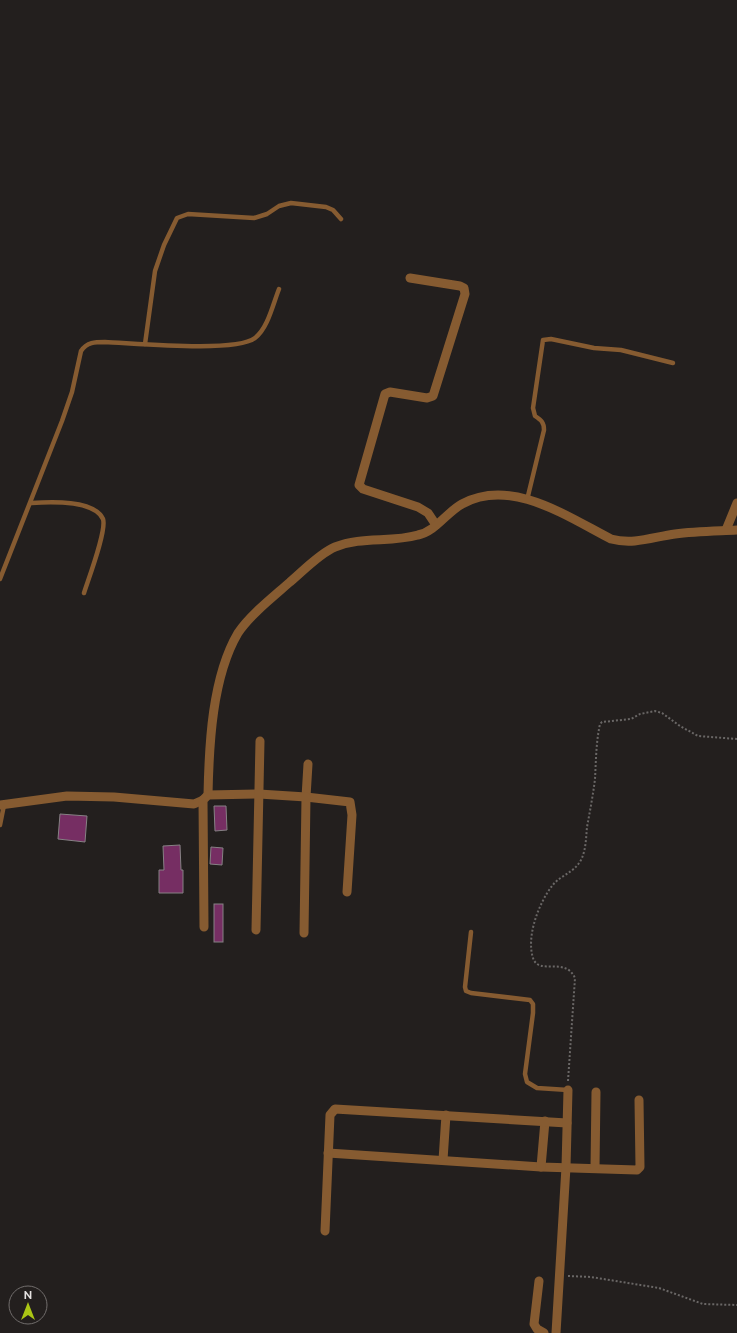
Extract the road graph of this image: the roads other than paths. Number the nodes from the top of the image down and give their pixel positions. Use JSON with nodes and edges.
{"nodes":[{"id":1,"x":341,"y":219,"type":"dead end"},
{"id":2,"x":410,"y":278,"type":"dead end"},
{"id":3,"x":279,"y":289,"type":"dead end"},
{"id":4,"x":145,"y":344,"type":"junction"},
{"id":5,"x":673,"y":364,"type":"dead end"},
{"id":6,"x":527,"y":500,"type":"junction"},
{"id":7,"x":31,"y":503,"type":"junction"},
{"id":8,"x":737,"y":503,"type":"edge"},
{"id":9,"x":436,"y":525,"type":"junction"},
{"id":10,"x":726,"y":530,"type":"junction"},
{"id":11,"x":737,"y":530,"type":"edge"},
{"id":12,"x":0,"y":579,"type":"edge"},
{"id":13,"x":84,"y":593,"type":"dead end"},
{"id":14,"x":260,"y":741,"type":"dead end"},
{"id":15,"x":308,"y":764,"type":"dead end"},
{"id":16,"x":259,"y":794,"type":"junction"},
{"id":17,"x":306,"y":797,"type":"junction"},
{"id":18,"x":206,"y":798,"type":"junction"},
{"id":19,"x":2,"y":805,"type":"edge"},
{"id":20,"x":0,"y":825,"type":"edge"},
{"id":21,"x":347,"y":892,"type":"dead end"},
{"id":22,"x":204,"y":927,"type":"dead end"},
{"id":23,"x":256,"y":930,"type":"dead end"},
{"id":24,"x":471,"y":932,"type":"dead end"},
{"id":25,"x":304,"y":933,"type":"dead end"},
{"id":26,"x":568,"y":1090,"type":"joint"},
{"id":27,"x":596,"y":1092,"type":"dead end"},
{"id":28,"x":639,"y":1100,"type":"dead end"},
{"id":29,"x":446,"y":1115,"type":"junction"},
{"id":30,"x":545,"y":1121,"type":"junction"},
{"id":31,"x":567,"y":1123,"type":"junction"},
{"id":32,"x":328,"y":1153,"type":"junction"},
{"id":33,"x":443,"y":1160,"type":"junction"},
{"id":34,"x":541,"y":1167,"type":"junction"},
{"id":35,"x":566,"y":1167,"type":"junction"},
{"id":36,"x":595,"y":1168,"type":"junction"},
{"id":37,"x":325,"y":1230,"type":"dead end"},
{"id":38,"x":539,"y":1281,"type":"dead end"},
{"id":39,"x":544,"y":1333,"type":"edge"},
{"id":40,"x":556,"y":1333,"type":"edge"}],
"edges":[{"from":1,"to":4,"type":"lane"},
{"from":2,"to":9,"type":"street"},
{"from":3,"to":4,"type":"lane"},
{"from":4,"to":7,"type":"lane"},
{"from":5,"to":6,"type":"lane"},
{"from":6,"to":9,"type":"street"},
{"from":6,"to":10,"type":"street"},
{"from":7,"to":12,"type":"lane"},
{"from":7,"to":13,"type":"lane"},
{"from":8,"to":10,"type":"street"},
{"from":9,"to":18,"type":"street"},
{"from":10,"to":11,"type":"street"},
{"from":14,"to":16,"type":"street"},
{"from":15,"to":17,"type":"street"},
{"from":16,"to":17,"type":"street"},
{"from":16,"to":18,"type":"street"},
{"from":16,"to":23,"type":"street"},
{"from":17,"to":21,"type":"street"},
{"from":17,"to":25,"type":"street"},
{"from":18,"to":19,"type":"street"},
{"from":18,"to":22,"type":"street"},
{"from":19,"to":20,"type":"lane"},
{"from":24,"to":26,"type":"lane"},
{"from":26,"to":31,"type":"street"},
{"from":27,"to":36,"type":"street"},
{"from":28,"to":36,"type":"street"},
{"from":29,"to":30,"type":"street"},
{"from":29,"to":32,"type":"street"},
{"from":29,"to":33,"type":"street"},
{"from":30,"to":31,"type":"street"},
{"from":30,"to":34,"type":"street"},
{"from":31,"to":35,"type":"street"},
{"from":32,"to":33,"type":"street"},
{"from":32,"to":37,"type":"street"},
{"from":33,"to":34,"type":"street"},
{"from":34,"to":35,"type":"street"},
{"from":35,"to":36,"type":"street"},
{"from":35,"to":40,"type":"street"},
{"from":38,"to":39,"type":"street"}]}
